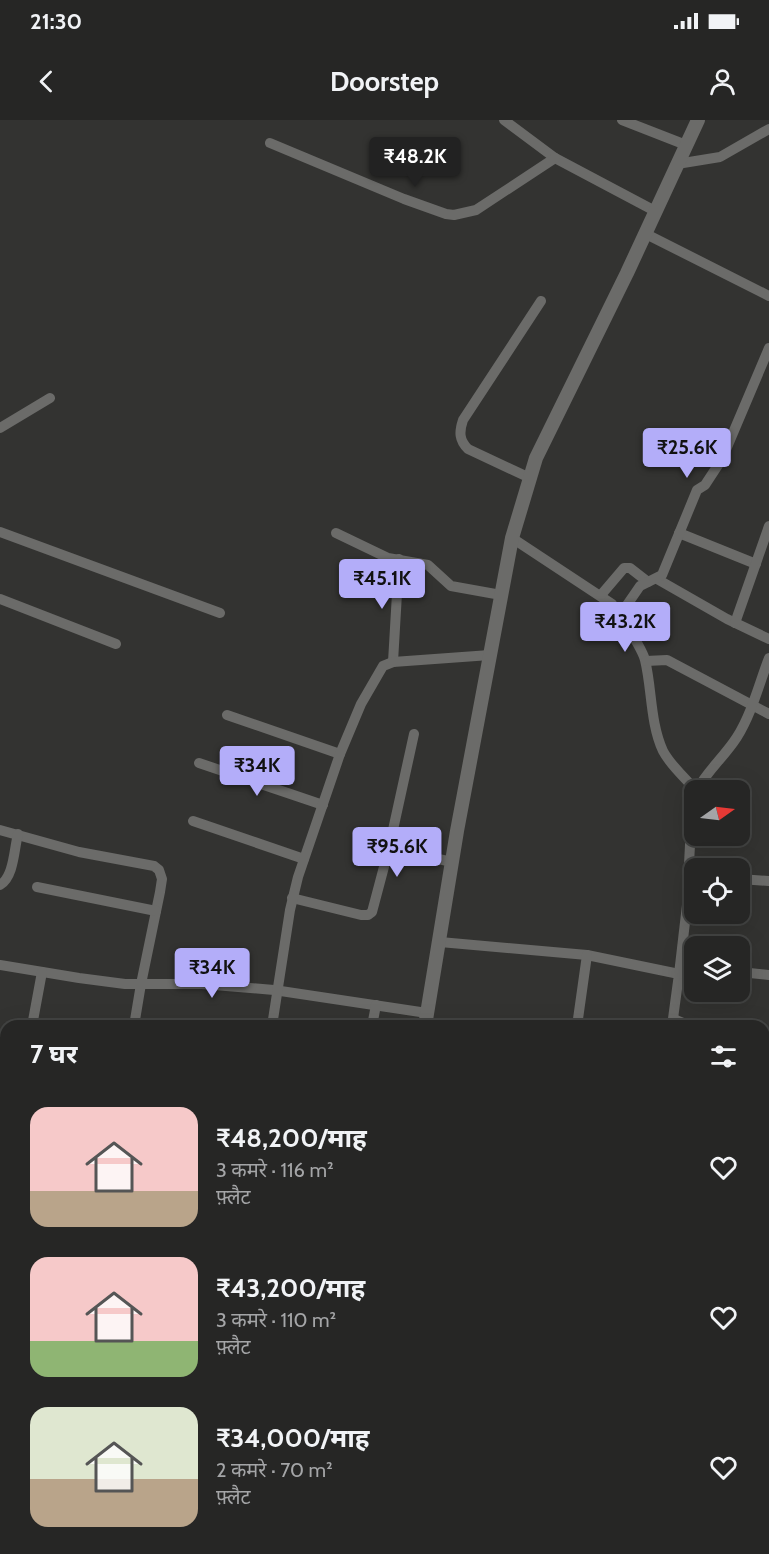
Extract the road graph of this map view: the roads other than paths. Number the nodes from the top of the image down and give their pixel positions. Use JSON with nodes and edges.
{"nodes":[{"id":1,"x":504,"y":120,"type":"edge"},
{"id":2,"x":622,"y":120,"type":"edge"},
{"id":3,"x":698,"y":120,"type":"edge"},
{"id":4,"x":769,"y":129,"type":"edge"},
{"id":5,"x":270,"y":143,"type":"dead end"},
{"id":6,"x":686,"y":145,"type":"junction"},
{"id":7,"x":555,"y":158,"type":"junction"},
{"id":8,"x":677,"y":164,"type":"junction"},
{"id":9,"x":655,"y":211,"type":"junction"},
{"id":10,"x":646,"y":234,"type":"junction"},
{"id":11,"x":768,"y":294,"type":"edge"},
{"id":12,"x":541,"y":301,"type":"dead end"},
{"id":13,"x":769,"y":348,"type":"edge"},
{"id":14,"x":50,"y":398,"type":"dead end"},
{"id":15,"x":0,"y":428,"type":"edge"},
{"id":16,"x":530,"y":478,"type":"junction"},
{"id":17,"x":769,"y":526,"type":"edge"},
{"id":18,"x":0,"y":532,"type":"edge"},
{"id":19,"x":336,"y":533,"type":"dead end"},
{"id":20,"x":679,"y":533,"type":"junction"},
{"id":21,"x":512,"y":538,"type":"junction"},
{"id":22,"x":399,"y":559,"type":"junction"},
{"id":23,"x":756,"y":564,"type":"junction"},
{"id":24,"x":652,"y":581,"type":"junction"},
{"id":25,"x":501,"y":595,"type":"junction"},
{"id":26,"x":601,"y":596,"type":"junction"},
{"id":27,"x":0,"y":599,"type":"edge"},
{"id":28,"x":220,"y":613,"type":"dead end"},
{"id":29,"x":620,"y":615,"type":"junction"},
{"id":30,"x":735,"y":623,"type":"junction"},
{"id":31,"x":769,"y":639,"type":"edge"},
{"id":32,"x":116,"y":645,"type":"dead end"},
{"id":33,"x":490,"y":655,"type":"junction"},
{"id":34,"x":769,"y":658,"type":"edge"},
{"id":35,"x":646,"y":661,"type":"junction"},
{"id":36,"x":393,"y":662,"type":"junction"},
{"id":37,"x":766,"y":677,"type":"edge"},
{"id":38,"x":752,"y":704,"type":"junction"},
{"id":39,"x":769,"y":714,"type":"edge"},
{"id":40,"x":227,"y":715,"type":"dead end"},
{"id":41,"x":414,"y":734,"type":"dead end"},
{"id":42,"x":340,"y":754,"type":"junction"},
{"id":43,"x":200,"y":763,"type":"dead end"},
{"id":44,"x":688,"y":780,"type":"edge"},
{"id":45,"x":703,"y":780,"type":"edge"},
{"id":46,"x":323,"y":805,"type":"junction"},
{"id":47,"x":193,"y":821,"type":"dead end"},
{"id":48,"x":0,"y":830,"type":"edge"},
{"id":49,"x":18,"y":834,"type":"junction"},
{"id":50,"x":389,"y":848,"type":"junction"},
{"id":51,"x":304,"y":859,"type":"junction"},
{"id":52,"x":452,"y":862,"type":"junction"},
{"id":53,"x":750,"y":880,"type":"edge"},
{"id":54,"x":769,"y":881,"type":"edge"},
{"id":55,"x":0,"y":885,"type":"edge"},
{"id":56,"x":37,"y":887,"type":"dead end"},
{"id":57,"x":292,"y":898,"type":"junction"},
{"id":58,"x":156,"y":910,"type":"junction"},
{"id":59,"x":685,"y":924,"type":"edge"},
{"id":60,"x":440,"y":942,"type":"junction"},
{"id":61,"x":587,"y":955,"type":"junction"},
{"id":62,"x":0,"y":965,"type":"edge"},
{"id":63,"x":684,"y":969,"type":"edge"},
{"id":64,"x":679,"y":970,"type":"junction"},
{"id":65,"x":42,"y":972,"type":"junction"},
{"id":66,"x":750,"y":973,"type":"edge"},
{"id":67,"x":769,"y":975,"type":"edge"},
{"id":68,"x":141,"y":984,"type":"junction"},
{"id":69,"x":278,"y":991,"type":"junction"},
{"id":70,"x":376,"y":1005,"type":"junction"},
{"id":71,"x":426,"y":1019,"type":"edge"},
{"id":72,"x":34,"y":1020,"type":"edge"},
{"id":73,"x":135,"y":1020,"type":"edge"},
{"id":74,"x":273,"y":1020,"type":"edge"},
{"id":75,"x":373,"y":1020,"type":"edge"},
{"id":76,"x":578,"y":1020,"type":"edge"},
{"id":77,"x":673,"y":1020,"type":"edge"}],
"edges":[{"from":1,"to":7,"type":"street"},
{"from":2,"to":6,"type":"street"},
{"from":3,"to":6,"type":"street"},
{"from":4,"to":8,"type":"street"},
{"from":5,"to":7,"type":"street"},
{"from":6,"to":8,"type":"street"},
{"from":7,"to":9,"type":"street"},
{"from":8,"to":9,"type":"street"},
{"from":9,"to":10,"type":"street"},
{"from":10,"to":11,"type":"street"},
{"from":10,"to":16,"type":"street"},
{"from":12,"to":16,"type":"street"},
{"from":13,"to":20,"type":"street"},
{"from":14,"to":15,"type":"street"},
{"from":16,"to":21,"type":"street"},
{"from":17,"to":23,"type":"street"},
{"from":18,"to":28,"type":"street"},
{"from":19,"to":22,"type":"street"},
{"from":20,"to":23,"type":"street"},
{"from":20,"to":24,"type":"street"},
{"from":21,"to":25,"type":"street"},
{"from":21,"to":26,"type":"street"},
{"from":22,"to":25,"type":"street"},
{"from":22,"to":36,"type":"street"},
{"from":23,"to":30,"type":"street"},
{"from":24,"to":26,"type":"street"},
{"from":24,"to":29,"type":"street"},
{"from":24,"to":30,"type":"street"},
{"from":25,"to":33,"type":"street"},
{"from":26,"to":29,"type":"street"},
{"from":27,"to":32,"type":"street"},
{"from":29,"to":35,"type":"street"},
{"from":30,"to":31,"type":"street"},
{"from":33,"to":36,"type":"street"},
{"from":33,"to":52,"type":"street"},
{"from":34,"to":37,"type":"street"},
{"from":35,"to":38,"type":"street"},
{"from":35,"to":44,"type":"street"},
{"from":36,"to":42,"type":"street"},
{"from":37,"to":38,"type":"street"},
{"from":38,"to":39,"type":"street"},
{"from":38,"to":45,"type":"street"},
{"from":40,"to":42,"type":"street"},
{"from":41,"to":50,"type":"street"},
{"from":42,"to":46,"type":"street"},
{"from":43,"to":46,"type":"street"},
{"from":46,"to":51,"type":"street"},
{"from":47,"to":51,"type":"street"},
{"from":48,"to":49,"type":"street"},
{"from":49,"to":55,"type":"street"},
{"from":49,"to":58,"type":"street"},
{"from":50,"to":52,"type":"street"},
{"from":50,"to":57,"type":"street"},
{"from":51,"to":57,"type":"street"},
{"from":52,"to":60,"type":"street"},
{"from":53,"to":54,"type":"street"},
{"from":56,"to":58,"type":"street"},
{"from":57,"to":69,"type":"street"},
{"from":58,"to":68,"type":"street"},
{"from":59,"to":64,"type":"street"},
{"from":60,"to":61,"type":"street"},
{"from":60,"to":71,"type":"street"},
{"from":61,"to":64,"type":"street"},
{"from":61,"to":76,"type":"street"},
{"from":62,"to":65,"type":"street"},
{"from":63,"to":64,"type":"street"},
{"from":64,"to":77,"type":"street"},
{"from":65,"to":68,"type":"street"},
{"from":65,"to":72,"type":"street"},
{"from":66,"to":67,"type":"street"},
{"from":68,"to":69,"type":"street"},
{"from":68,"to":73,"type":"street"},
{"from":69,"to":70,"type":"street"},
{"from":69,"to":74,"type":"street"},
{"from":70,"to":71,"type":"street"},
{"from":70,"to":75,"type":"street"}]}
